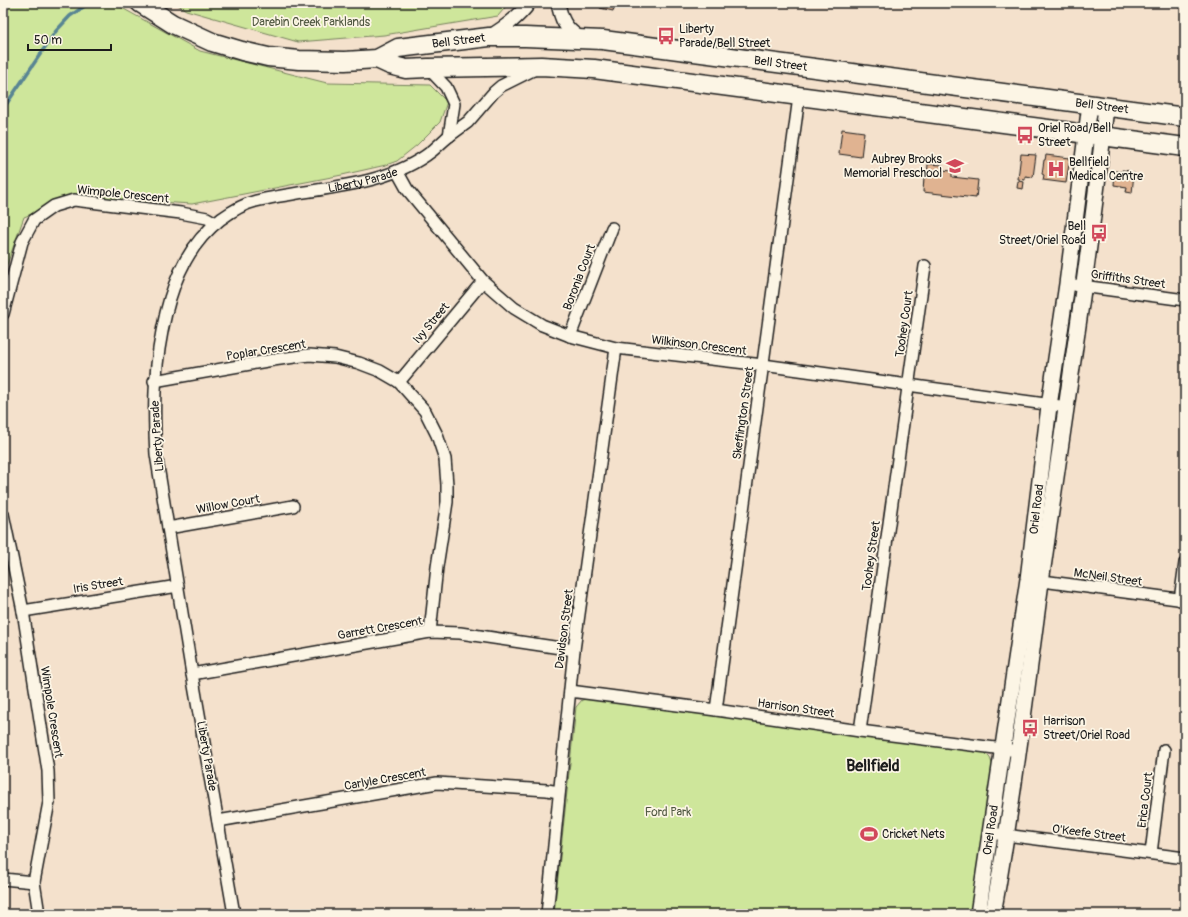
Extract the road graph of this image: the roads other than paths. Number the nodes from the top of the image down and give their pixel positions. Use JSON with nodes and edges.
{"nodes":[{"id":1,"x":140,"y":3,"type":"edge"},
{"id":2,"x":529,"y":3,"type":"edge"},
{"id":3,"x":558,"y":3,"type":"edge"},
{"id":4,"x":489,"y":37,"type":"junction"},
{"id":5,"x":580,"y":38,"type":"junction"},
{"id":6,"x":669,"y":49,"type":"junction"},
{"id":7,"x":377,"y":59,"type":"junction"},
{"id":8,"x":541,"y":66,"type":"junction"},
{"id":9,"x":428,"y":68,"type":"junction"},
{"id":10,"x":663,"y":78,"type":"junction"},
{"id":11,"x":799,"y":96,"type":"junction"},
{"id":12,"x":1098,"y":105,"type":"junction"},
{"id":13,"x":1185,"y":117,"type":"edge"},
{"id":14,"x":450,"y":135,"type":"junction"},
{"id":15,"x":1095,"y":135,"type":"junction"},
{"id":16,"x":1185,"y":147,"type":"edge"},
{"id":17,"x":397,"y":171,"type":"junction"},
{"id":18,"x":216,"y":223,"type":"junction"},
{"id":19,"x":612,"y":228,"type":"dead end"},
{"id":20,"x":925,"y":266,"type":"dead end"},
{"id":21,"x":483,"y":281,"type":"junction"},
{"id":22,"x":1067,"y":284,"type":"junction"},
{"id":23,"x":1083,"y":287,"type":"junction"},
{"id":24,"x":1185,"y":300,"type":"edge"},
{"id":25,"x":3,"y":314,"type":"edge"},
{"id":26,"x":570,"y":336,"type":"junction"},
{"id":27,"x":616,"y":348,"type":"junction"},
{"id":28,"x":763,"y":365,"type":"junction"},
{"id":29,"x":154,"y":381,"type":"junction"},
{"id":30,"x":399,"y":382,"type":"junction"},
{"id":31,"x":908,"y":385,"type":"junction"},
{"id":32,"x":1049,"y":406,"type":"junction"},
{"id":33,"x":1067,"y":408,"type":"junction"},
{"id":34,"x":293,"y":506,"type":"dead end"},
{"id":35,"x":3,"y":514,"type":"edge"},
{"id":36,"x":168,"y":528,"type":"junction"},
{"id":37,"x":1185,"y":563,"type":"edge"},
{"id":38,"x":1035,"y":580,"type":"junction"},
{"id":39,"x":178,"y":586,"type":"junction"},
{"id":40,"x":1183,"y":600,"type":"edge"},
{"id":41,"x":23,"y":610,"type":"junction"},
{"id":42,"x":430,"y":632,"type":"junction"},
{"id":43,"x":574,"y":650,"type":"junction"},
{"id":44,"x":192,"y":674,"type":"junction"},
{"id":45,"x":570,"y":691,"type":"junction"},
{"id":46,"x":716,"y":710,"type":"junction"},
{"id":47,"x":860,"y":731,"type":"junction"},
{"id":48,"x":1002,"y":749,"type":"junction"},
{"id":49,"x":1164,"y":750,"type":"dead end"},
{"id":50,"x":1019,"y":751,"type":"junction"},
{"id":51,"x":559,"y":792,"type":"junction"},
{"id":52,"x":218,"y":821,"type":"junction"},
{"id":53,"x":990,"y":833,"type":"junction"},
{"id":54,"x":1006,"y":836,"type":"junction"},
{"id":55,"x":1151,"y":853,"type":"junction"},
{"id":56,"x":1185,"y":858,"type":"edge"},
{"id":57,"x":3,"y":879,"type":"edge"},
{"id":58,"x":34,"y":882,"type":"junction"},
{"id":59,"x":39,"y":914,"type":"edge"},
{"id":60,"x":234,"y":914,"type":"edge"},
{"id":61,"x":547,"y":914,"type":"edge"},
{"id":62,"x":978,"y":914,"type":"edge"},
{"id":63,"x":993,"y":914,"type":"edge"}],
"edges":[{"from":1,"to":7,"type":"highway","name":"Bell Street"},
{"from":2,"to":4,"type":"street"},
{"from":3,"to":5,"type":"street"},
{"from":4,"to":5,"type":"highway","name":"Bell Street"},
{"from":4,"to":7,"type":"highway","name":"Bell Street"},
{"from":5,"to":6,"type":"highway","name":"Bell Street"},
{"from":6,"to":10,"type":"highway"},
{"from":6,"to":12,"type":"highway","name":"Bell Street"},
{"from":7,"to":9,"type":"highway","name":"Bell Street"},
{"from":8,"to":9,"type":"highway","name":"Bell Street"},
{"from":8,"to":10,"type":"highway","name":"Bell Street"},
{"from":8,"to":14,"type":"street","name":"Liberty Parade"},
{"from":9,"to":14,"type":"street"},
{"from":10,"to":11,"type":"highway","name":"Bell Street"},
{"from":11,"to":15,"type":"highway","name":"Bell Street"},
{"from":11,"to":28,"type":"street","name":"Skeffington Street"},
{"from":12,"to":13,"type":"highway","name":"Bell Street"},
{"from":12,"to":15,"type":"main road","name":"Oriel Road"},
{"from":14,"to":17,"type":"street","name":"Liberty Parade"},
{"from":15,"to":16,"type":"highway","name":"Bell Street"},
{"from":15,"to":22,"type":"main road","name":"Oriel Road"},
{"from":15,"to":23,"type":"main road","name":"Oriel Road"},
{"from":17,"to":18,"type":"street","name":"Liberty Parade"},
{"from":17,"to":21,"type":"street","name":"Wilkinson Crescent"},
{"from":18,"to":25,"type":"street","name":"Wimpole Crescent"},
{"from":18,"to":29,"type":"street","name":"Liberty Parade"},
{"from":19,"to":26,"type":"street","name":"Boronia Court"},
{"from":20,"to":31,"type":"street","name":"Toohey Court"},
{"from":21,"to":26,"type":"street","name":"Wilkinson Crescent"},
{"from":21,"to":30,"type":"street","name":"Ivy Street"},
{"from":22,"to":23,"type":"street","name":"Griffiths Street"},
{"from":22,"to":32,"type":"main road","name":"Oriel Road"},
{"from":23,"to":24,"type":"street","name":"Griffiths Street"},
{"from":23,"to":33,"type":"main road","name":"Oriel Road"},
{"from":26,"to":27,"type":"street","name":"Wilkinson Crescent"},
{"from":27,"to":28,"type":"street","name":"Wilkinson Crescent"},
{"from":27,"to":43,"type":"street","name":"Davidson Street"},
{"from":28,"to":31,"type":"street","name":"Wilkinson Crescent"},
{"from":28,"to":46,"type":"street","name":"Skeffington Street"},
{"from":29,"to":30,"type":"street","name":"Poplar Crescent"},
{"from":29,"to":36,"type":"street","name":"Liberty Parade"},
{"from":30,"to":42,"type":"street","name":"Poplar Crescent"},
{"from":31,"to":32,"type":"street","name":"Wilkinson Crescent"},
{"from":31,"to":47,"type":"street","name":"Toohey Street"},
{"from":32,"to":33,"type":"street","name":"Wilkinson Crescent"},
{"from":32,"to":38,"type":"main road","name":"Oriel Road"},
{"from":33,"to":38,"type":"main road","name":"Oriel Road"},
{"from":34,"to":36,"type":"street","name":"Willow Court"},
{"from":35,"to":41,"type":"street","name":"Wimpole Crescent"},
{"from":36,"to":39,"type":"street","name":"Liberty Parade"},
{"from":37,"to":40,"type":"street"},
{"from":38,"to":40,"type":"street","name":"McNeil Street"},
{"from":38,"to":48,"type":"main road","name":"Oriel Road"},
{"from":38,"to":50,"type":"main road","name":"Oriel Road"},
{"from":39,"to":41,"type":"street","name":"Iris Street"},
{"from":39,"to":44,"type":"street","name":"Liberty Parade"},
{"from":41,"to":58,"type":"street","name":"Wimpole Crescent"},
{"from":42,"to":43,"type":"street","name":"Garrett Crescent"},
{"from":42,"to":44,"type":"street","name":"Garrett Crescent"},
{"from":43,"to":45,"type":"street","name":"Davidson Street"},
{"from":44,"to":52,"type":"street","name":"Liberty Parade"},
{"from":45,"to":46,"type":"street","name":"Harrison Street"},
{"from":45,"to":51,"type":"street","name":"Davidson Street"},
{"from":46,"to":47,"type":"street","name":"Harrison Street"},
{"from":47,"to":48,"type":"street","name":"Harrison Street"},
{"from":48,"to":50,"type":"street","name":"Harrison Street"},
{"from":48,"to":53,"type":"main road","name":"Oriel Road"},
{"from":49,"to":55,"type":"street","name":"Erica Court"},
{"from":50,"to":54,"type":"main road","name":"Oriel Road"},
{"from":51,"to":52,"type":"street","name":"Carlyle Crescent"},
{"from":51,"to":61,"type":"street","name":"Davidson Street"},
{"from":52,"to":60,"type":"street","name":"Liberty Parade"},
{"from":53,"to":54,"type":"street","name":"O'Keefe Street"},
{"from":53,"to":62,"type":"main road","name":"Oriel Road"},
{"from":54,"to":55,"type":"street","name":"O'Keefe Street"},
{"from":54,"to":63,"type":"main road","name":"Oriel Road"},
{"from":55,"to":56,"type":"street","name":"O'Keefe Street"},
{"from":57,"to":58,"type":"street"},
{"from":58,"to":59,"type":"street","name":"Wimpole Crescent"}]}
